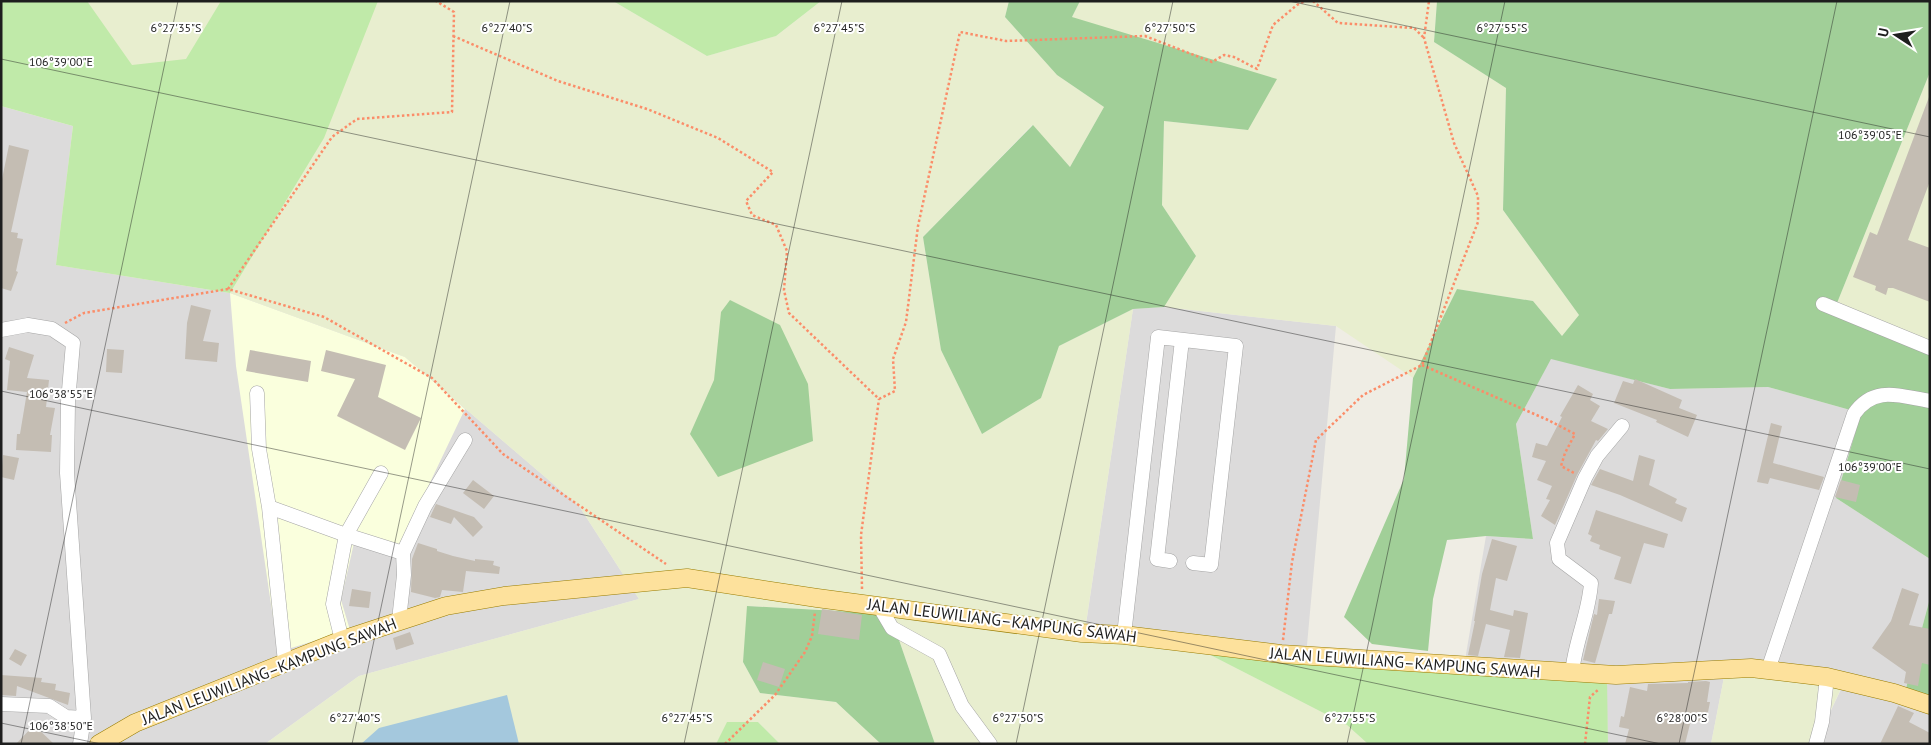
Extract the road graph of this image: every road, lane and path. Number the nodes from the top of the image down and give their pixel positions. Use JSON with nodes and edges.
{"nodes":[{"id":1,"x":436,"y":1,"type":"edge"},
{"id":2,"x":1306,"y":1,"type":"edge"},
{"id":3,"x":1313,"y":1,"type":"edge"},
{"id":4,"x":1429,"y":1,"type":"edge"},
{"id":5,"x":453,"y":36,"type":"junction"},
{"id":6,"x":1424,"y":38,"type":"junction"},
{"id":7,"x":228,"y":290,"type":"junction"},
{"id":8,"x":1824,"y":304,"type":"dead end"},
{"id":9,"x":52,"y":329,"type":"junction"},
{"id":10,"x":1,"y":330,"type":"edge"},
{"id":11,"x":1182,"y":340,"type":"junction"},
{"id":12,"x":1930,"y":348,"type":"edge"},
{"id":13,"x":1422,"y":365,"type":"junction"},
{"id":14,"x":256,"y":393,"type":"dead end"},
{"id":15,"x":879,"y":399,"type":"junction"},
{"id":16,"x":1930,"y":401,"type":"edge"},
{"id":17,"x":1622,"y":426,"type":"dead end"},
{"id":18,"x":465,"y":440,"type":"dead end"},
{"id":19,"x":381,"y":473,"type":"dead end"},
{"id":20,"x":1585,"y":478,"type":"junction"},
{"id":21,"x":269,"y":507,"type":"junction"},
{"id":22,"x":346,"y":535,"type":"junction"},
{"id":23,"x":403,"y":553,"type":"junction"},
{"id":24,"x":1170,"y":561,"type":"dead end"},
{"id":25,"x":1193,"y":563,"type":"dead end"},
{"id":26,"x":687,"y":578,"type":"junction"},
{"id":27,"x":817,"y":598,"type":"junction"},
{"id":28,"x":871,"y":605,"type":"junction"},
{"id":29,"x":399,"y":620,"type":"junction"},
{"id":30,"x":1124,"y":635,"type":"junction"},
{"id":31,"x":342,"y":640,"type":"junction"},
{"id":32,"x":1281,"y":654,"type":"junction"},
{"id":33,"x":286,"y":662,"type":"junction"},
{"id":34,"x":1768,"y":670,"type":"junction"},
{"id":35,"x":1572,"y":673,"type":"junction"},
{"id":36,"x":1616,"y":675,"type":"junction"},
{"id":37,"x":1827,"y":677,"type":"junction"},
{"id":38,"x":1,"y":704,"type":"edge"},
{"id":39,"x":1930,"y":705,"type":"edge"},
{"id":40,"x":84,"y":718,"type":"junction"},
{"id":41,"x":80,"y":744,"type":"edge"},
{"id":42,"x":99,"y":744,"type":"edge"},
{"id":43,"x":725,"y":744,"type":"edge"},
{"id":44,"x":990,"y":744,"type":"edge"},
{"id":45,"x":1586,"y":744,"type":"edge"},
{"id":46,"x":1816,"y":744,"type":"edge"}],
"edges":[{"from":1,"to":5,"type":"path"},
{"from":2,"to":15,"type":"path"},
{"from":3,"to":6,"type":"path"},
{"from":4,"to":6,"type":"path"},
{"from":5,"to":7,"type":"path"},
{"from":5,"to":15,"type":"path"},
{"from":6,"to":13,"type":"path"},
{"from":7,"to":9,"type":"path"},
{"from":7,"to":26,"type":"path"},
{"from":8,"to":12,"type":"street"},
{"from":9,"to":10,"type":"street"},
{"from":9,"to":40,"type":"street"},
{"from":11,"to":24,"type":"street"},
{"from":11,"to":25,"type":"street"},
{"from":11,"to":30,"type":"street"},
{"from":13,"to":20,"type":"path"},
{"from":13,"to":32,"type":"path"},
{"from":14,"to":21,"type":"street"},
{"from":15,"to":28,"type":"path"},
{"from":16,"to":34,"type":"street"},
{"from":17,"to":20,"type":"street"},
{"from":18,"to":23,"type":"street"},
{"from":19,"to":22,"type":"street"},
{"from":20,"to":35,"type":"street"},
{"from":21,"to":22,"type":"street"},
{"from":21,"to":33,"type":"street"},
{"from":22,"to":23,"type":"street"},
{"from":22,"to":31,"type":"street"},
{"from":23,"to":29,"type":"street"},
{"from":26,"to":27,"type":"main road","name":"JALAN LEUWILIANG–KAMPUNG SAWAH"},
{"from":26,"to":29,"type":"main road","name":"JALAN LEUWILIANG–KAMPUNG SAWAH"},
{"from":27,"to":28,"type":"main road","name":"JALAN LEUWILIANG–KAMPUNG SAWAH"},
{"from":27,"to":43,"type":"path"},
{"from":28,"to":30,"type":"main road","name":"JALAN LEUWILIANG–KAMPUNG SAWAH"},
{"from":28,"to":44,"type":"street"},
{"from":29,"to":31,"type":"main road","name":"JALAN LEUWILIANG–KAMPUNG SAWAH"},
{"from":30,"to":32,"type":"main road","name":"JALAN LEUWILIANG–KAMPUNG SAWAH"},
{"from":31,"to":33,"type":"main road","name":"JALAN LEUWILIANG–KAMPUNG SAWAH"},
{"from":32,"to":35,"type":"main road","name":"JALAN LEUWILIANG–KAMPUNG SAWAH"},
{"from":33,"to":42,"type":"main road","name":"JALAN LEUWILIANG–KAMPUNG SAWAH"},
{"from":34,"to":36,"type":"main road","name":"JALAN LEUWILIANG–KAMPUNG SAWAH"},
{"from":34,"to":37,"type":"main road","name":"JALAN LEUWILIANG–KAMPUNG SAWAH"},
{"from":35,"to":36,"type":"main road","name":"JALAN LEUWILIANG–KAMPUNG SAWAH"},
{"from":36,"to":45,"type":"path"},
{"from":37,"to":39,"type":"main road","name":"JALAN LEUWILIANG–KAMPUNG SAWAH"},
{"from":37,"to":46,"type":"street"},
{"from":38,"to":40,"type":"street"},
{"from":40,"to":41,"type":"street"}]}
